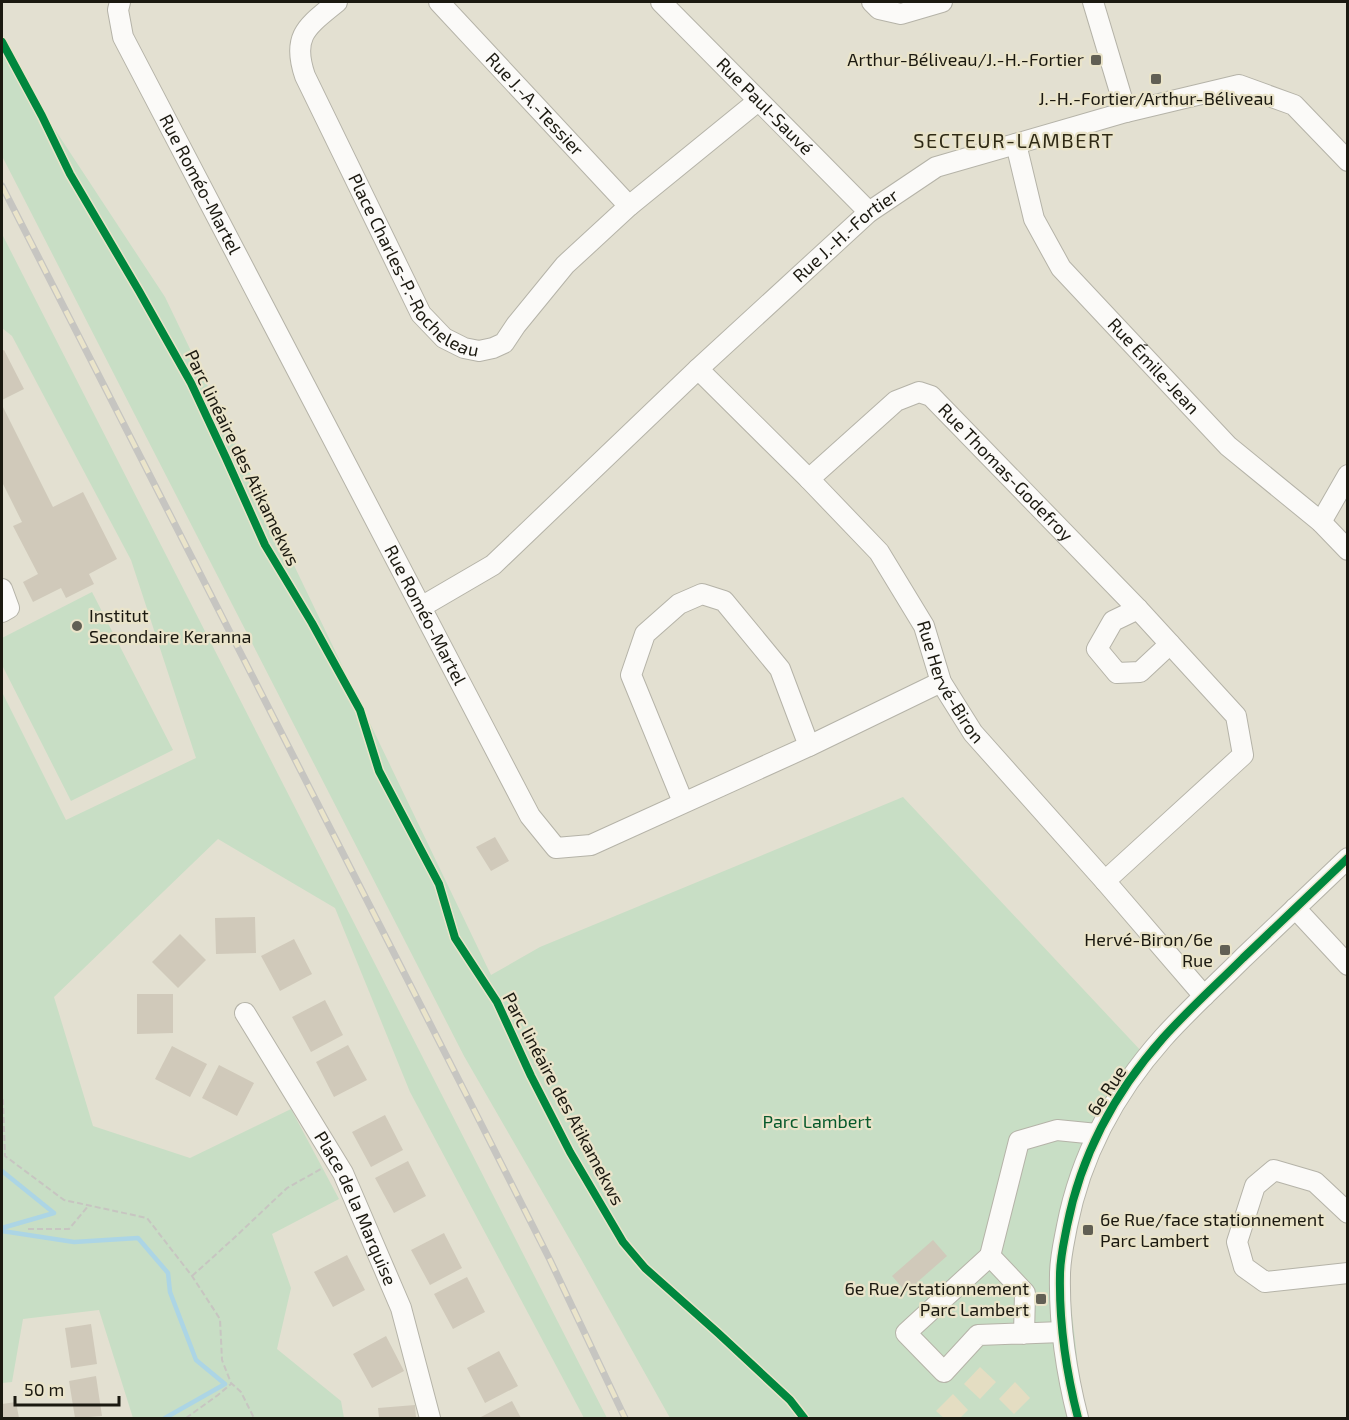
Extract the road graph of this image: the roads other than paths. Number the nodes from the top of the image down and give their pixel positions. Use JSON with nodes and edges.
{"nodes":[{"id":1,"x":120,"y":2,"type":"edge"},
{"id":2,"x":337,"y":2,"type":"edge"},
{"id":3,"x":439,"y":2,"type":"edge"},
{"id":4,"x":661,"y":2,"type":"edge"},
{"id":5,"x":872,"y":2,"type":"edge"},
{"id":6,"x":942,"y":2,"type":"edge"},
{"id":7,"x":1093,"y":2,"type":"edge"},
{"id":8,"x":758,"y":101,"type":"junction"},
{"id":9,"x":1126,"y":112,"type":"junction"},
{"id":10,"x":1016,"y":144,"type":"junction"},
{"id":11,"x":1347,"y":161,"type":"edge"},
{"id":12,"x":629,"y":206,"type":"junction"},
{"id":13,"x":869,"y":212,"type":"junction"},
{"id":14,"x":698,"y":369,"type":"junction"},
{"id":15,"x":1347,"y":475,"type":"edge"},
{"id":16,"x":809,"y":479,"type":"junction"},
{"id":17,"x":1321,"y":522,"type":"junction"},
{"id":18,"x":1347,"y":550,"type":"edge"},
{"id":19,"x":2,"y":589,"type":"edge"},
{"id":20,"x":421,"y":606,"type":"junction"},
{"id":21,"x":1138,"y":609,"type":"junction"},
{"id":22,"x":2,"y":612,"type":"edge"},
{"id":23,"x":1170,"y":644,"type":"junction"},
{"id":24,"x":941,"y":682,"type":"junction"},
{"id":25,"x":809,"y":746,"type":"junction"},
{"id":26,"x":683,"y":802,"type":"junction"},
{"id":27,"x":1347,"y":858,"type":"edge"},
{"id":28,"x":1105,"y":882,"type":"junction"},
{"id":29,"x":1295,"y":908,"type":"junction"},
{"id":30,"x":1347,"y":965,"type":"edge"},
{"id":31,"x":1204,"y":996,"type":"junction"},
{"id":32,"x":245,"y":1013,"type":"dead end"},
{"id":33,"x":1097,"y":1134,"type":"junction"},
{"id":34,"x":1347,"y":1213,"type":"edge"},
{"id":35,"x":990,"y":1257,"type":"junction"},
{"id":36,"x":1347,"y":1273,"type":"edge"},
{"id":37,"x":1062,"y":1332,"type":"junction"},
{"id":38,"x":1024,"y":1334,"type":"junction"},
{"id":39,"x":430,"y":1419,"type":"edge"},
{"id":40,"x":1078,"y":1419,"type":"edge"}],
"edges":[{"from":1,"to":20,"type":"street","name":"Rue Roméo-Martel"},
{"from":2,"to":12,"type":"street","name":"Place Charles-P.-Rocheleau"},
{"from":3,"to":12,"type":"street","name":"Rue J.-A.-Tessier"},
{"from":4,"to":8,"type":"street","name":"Rue Paul-Sauvé"},
{"from":5,"to":6,"type":"street"},
{"from":7,"to":9,"type":"street"},
{"from":8,"to":12,"type":"street","name":"Place Charles-P.-Rocheleau"},
{"from":8,"to":13,"type":"street","name":"Rue Paul-Sauvé"},
{"from":9,"to":10,"type":"street","name":"Rue J.-H.-Fortier"},
{"from":9,"to":11,"type":"street","name":"Rue J.-H.-Fortier"},
{"from":10,"to":13,"type":"street","name":"Rue J.-H.-Fortier"},
{"from":10,"to":17,"type":"street","name":"Rue Émile-Jean"},
{"from":13,"to":14,"type":"street","name":"Rue J.-H.-Fortier"},
{"from":14,"to":16,"type":"street","name":"Rue Hervé-Biron"},
{"from":14,"to":20,"type":"street","name":"Rue J.-H.-Fortier"},
{"from":15,"to":17,"type":"street"},
{"from":16,"to":21,"type":"street","name":"Rue Thomas-Godefroy"},
{"from":16,"to":24,"type":"street","name":"Rue Hervé-Biron"},
{"from":17,"to":18,"type":"street","name":"Rue Émile-Jean"},
{"from":19,"to":22,"type":"street"},
{"from":20,"to":26,"type":"street","name":"Rue Roméo-Martel"},
{"from":21,"to":23,"type":"street","name":"Rue Thomas-Godefroy"},
{"from":21,"to":23,"type":"street"},
{"from":23,"to":28,"type":"street","name":"Rue Thomas-Godefroy"},
{"from":24,"to":25,"type":"street","name":"Rue Roméo-Martel"},
{"from":24,"to":28,"type":"street","name":"Rue Hervé-Biron"},
{"from":25,"to":26,"type":"street","name":"Rue Roméo-Martel"},
{"from":25,"to":26,"type":"street"},
{"from":27,"to":29,"type":"street","name":"6e Rue"},
{"from":28,"to":31,"type":"street","name":"Rue Hervé-Biron"},
{"from":29,"to":30,"type":"street"},
{"from":29,"to":31,"type":"street","name":"6e Rue"},
{"from":31,"to":33,"type":"street","name":"6e Rue"},
{"from":32,"to":39,"type":"street","name":"Place de la Marquise"},
{"from":33,"to":35,"type":"street"},
{"from":33,"to":37,"type":"street","name":"6e Rue"},
{"from":34,"to":36,"type":"street"},
{"from":35,"to":38,"type":"street"},
{"from":35,"to":38,"type":"street"},
{"from":37,"to":38,"type":"street"},
{"from":37,"to":40,"type":"street","name":"6e Rue"}]}
